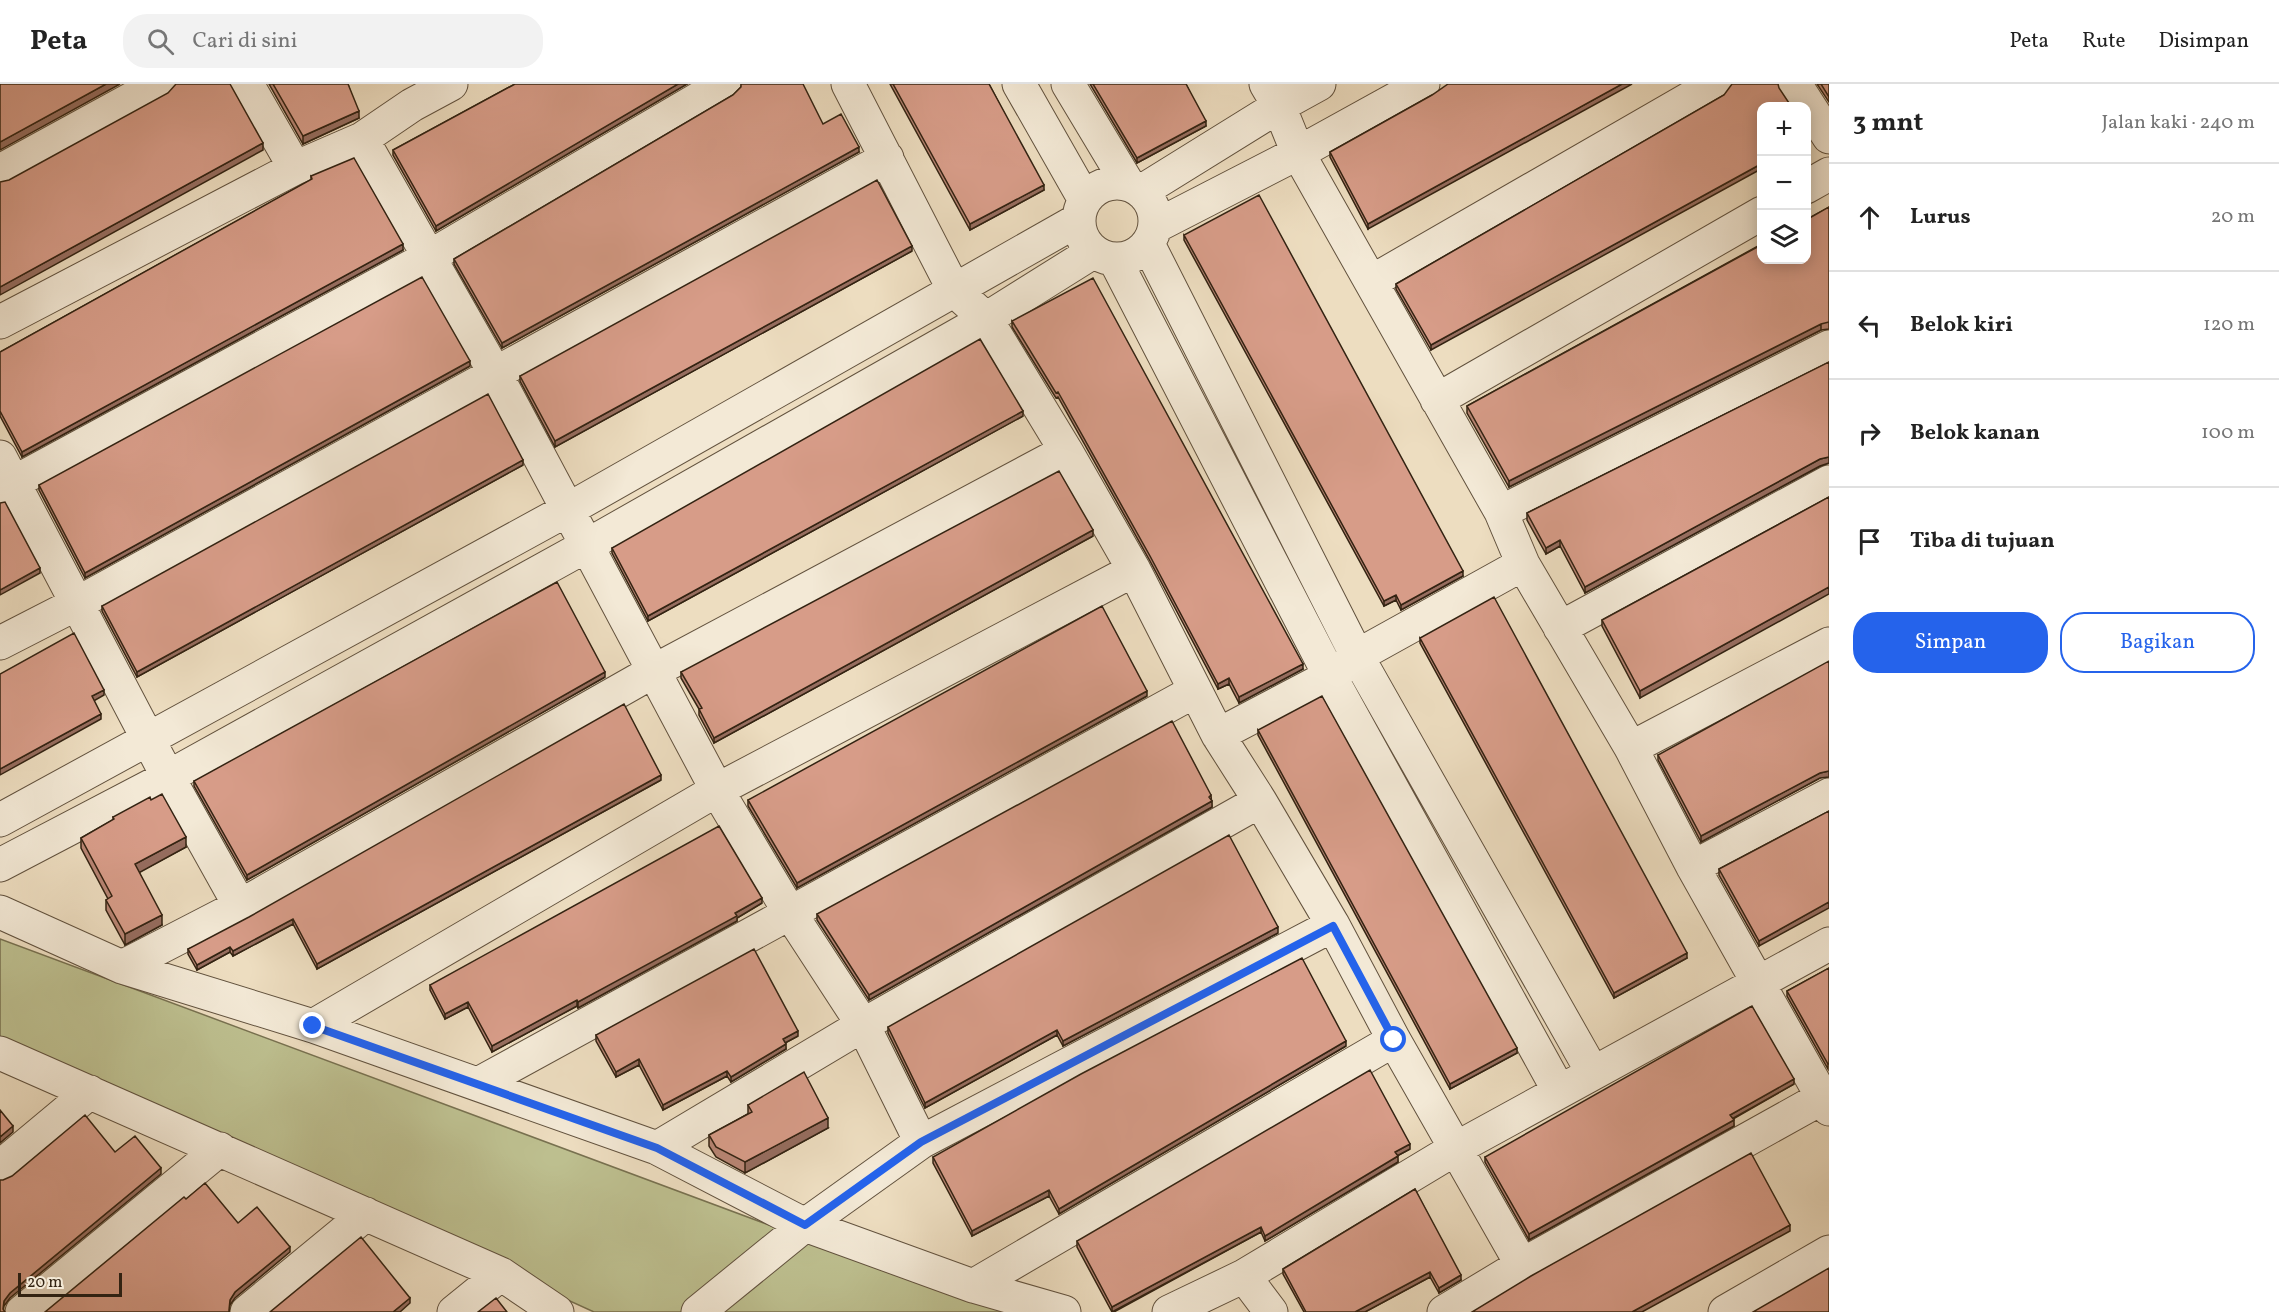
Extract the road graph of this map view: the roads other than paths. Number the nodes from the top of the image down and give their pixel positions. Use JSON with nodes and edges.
{"nodes":[{"id":1,"x":159,"y":84,"type":"edge"},
{"id":2,"x":247,"y":84,"type":"edge"},
{"id":3,"x":451,"y":84,"type":"edge"},
{"id":4,"x":724,"y":84,"type":"edge"},
{"id":5,"x":848,"y":84,"type":"edge"},
{"id":6,"x":1019,"y":84,"type":"edge"},
{"id":7,"x":1068,"y":84,"type":"edge"},
{"id":8,"x":1319,"y":84,"type":"edge"},
{"id":9,"x":1423,"y":84,"type":"edge"},
{"id":10,"x":1715,"y":84,"type":"edge"},
{"id":11,"x":1795,"y":84,"type":"edge"},
{"id":12,"x":406,"y":94,"type":"edge"},
{"id":13,"x":1272,"y":95,"type":"edge"},
{"id":14,"x":1829,"y":137,"type":"edge"},
{"id":15,"x":362,"y":139,"type":"junction"},
{"id":16,"x":1298,"y":153,"type":"junction"},
{"id":17,"x":887,"y":158,"type":"junction"},
{"id":18,"x":295,"y":168,"type":"junction"},
{"id":19,"x":0,"y":171,"type":"edge"},
{"id":20,"x":1829,"y":174,"type":"edge"},
{"id":21,"x":1811,"y":185,"type":"edge"},
{"id":22,"x":1135,"y":188,"type":"junction"},
{"id":23,"x":1081,"y":210,"type":"junction"},
{"id":24,"x":1757,"y":215,"type":"edge"},
{"id":25,"x":1152,"y":235,"type":"junction"},
{"id":26,"x":1104,"y":256,"type":"junction"},
{"id":27,"x":429,"y":258,"type":"junction"},
{"id":28,"x":1371,"y":282,"type":"junction"},
{"id":29,"x":954,"y":290,"type":"junction"},
{"id":30,"x":986,"y":319,"type":"junction"},
{"id":31,"x":0,"y":322,"type":"edge"},
{"id":32,"x":1829,"y":347,"type":"edge"},
{"id":33,"x":495,"y":373,"type":"junction"},
{"id":34,"x":1437,"y":400,"type":"junction"},
{"id":35,"x":1066,"y":451,"type":"junction"},
{"id":36,"x":4,"y":477,"type":"edge"},
{"id":37,"x":1829,"y":482,"type":"edge"},
{"id":38,"x":568,"y":509,"type":"junction"},
{"id":39,"x":1501,"y":512,"type":"junction"},
{"id":40,"x":586,"y":546,"type":"junction"},
{"id":41,"x":1523,"y":564,"type":"junction"},
{"id":42,"x":1134,"y":570,"type":"junction"},
{"id":43,"x":78,"y":603,"type":"junction"},
{"id":44,"x":1560,"y":628,"type":"junction"},
{"id":45,"x":0,"y":643,"type":"edge"},
{"id":46,"x":1829,"y":644,"type":"edge"},
{"id":47,"x":1357,"y":656,"type":"junction"},
{"id":48,"x":654,"y":671,"type":"junction"},
{"id":49,"x":1330,"y":676,"type":"junction"},
{"id":50,"x":1195,"y":691,"type":"junction"},
{"id":51,"x":1218,"y":735,"type":"junction"},
{"id":52,"x":149,"y":738,"type":"junction"},
{"id":53,"x":1631,"y":748,"type":"junction"},
{"id":54,"x":168,"y":777,"type":"junction"},
{"id":55,"x":717,"y":790,"type":"junction"},
{"id":56,"x":1829,"y":795,"type":"edge"},
{"id":57,"x":1260,"y":801,"type":"junction"},
{"id":58,"x":0,"y":820,"type":"edge"},
{"id":59,"x":0,"y":866,"type":"edge"},
{"id":60,"x":1693,"y":867,"type":"junction"},
{"id":61,"x":240,"y":906,"type":"junction"},
{"id":62,"x":0,"y":912,"type":"edge"},
{"id":63,"x":790,"y":913,"type":"junction"},
{"id":64,"x":1333,"y":926,"type":"junction"},
{"id":65,"x":1829,"y":944,"type":"edge"},
{"id":66,"x":122,"y":967,"type":"junction"},
{"id":67,"x":1758,"y":981,"type":"junction"},
{"id":68,"x":863,"y":1025,"type":"junction"},
{"id":69,"x":313,"y":1026,"type":"junction"},
{"id":70,"x":1394,"y":1040,"type":"junction"},
{"id":71,"x":0,"y":1053,"type":"edge"},
{"id":72,"x":1593,"y":1073,"type":"junction"},
{"id":73,"x":478,"y":1083,"type":"junction"},
{"id":74,"x":1559,"y":1091,"type":"junction"},
{"id":75,"x":90,"y":1092,"type":"junction"},
{"id":76,"x":1827,"y":1100,"type":"edge"},
{"id":77,"x":921,"y":1142,"type":"junction"},
{"id":78,"x":657,"y":1148,"type":"junction"},
{"id":79,"x":220,"y":1149,"type":"junction"},
{"id":80,"x":1455,"y":1149,"type":"junction"},
{"id":81,"x":0,"y":1167,"type":"edge"},
{"id":82,"x":366,"y":1214,"type":"junction"},
{"id":83,"x":805,"y":1225,"type":"junction"},
{"id":84,"x":1829,"y":1252,"type":"edge"},
{"id":85,"x":1522,"y":1264,"type":"junction"},
{"id":86,"x":501,"y":1274,"type":"junction"},
{"id":87,"x":1244,"y":1276,"type":"junction"},
{"id":88,"x":973,"y":1286,"type":"junction"},
{"id":89,"x":22,"y":1312,"type":"edge"},
{"id":90,"x":247,"y":1312,"type":"edge"},
{"id":91,"x":454,"y":1312,"type":"edge"},
{"id":92,"x":557,"y":1312,"type":"edge"},
{"id":93,"x":698,"y":1312,"type":"edge"},
{"id":94,"x":1064,"y":1312,"type":"edge"},
{"id":95,"x":1169,"y":1312,"type":"edge"},
{"id":96,"x":1271,"y":1312,"type":"edge"},
{"id":97,"x":1444,"y":1312,"type":"edge"},
{"id":98,"x":1725,"y":1312,"type":"edge"}],
"edges":[{"from":1,"to":19,"type":"street"},
{"from":2,"to":18,"type":"street"},
{"from":3,"to":12,"type":"street"},
{"from":4,"to":27,"type":"street"},
{"from":5,"to":17,"type":"street"},
{"from":6,"to":23,"type":"street"},
{"from":7,"to":22,"type":"street"},
{"from":8,"to":13,"type":"street"},
{"from":9,"to":16,"type":"street"},
{"from":10,"to":28,"type":"street"},
{"from":11,"to":14,"type":"street"},
{"from":12,"to":15,"type":"street"},
{"from":13,"to":16,"type":"street"},
{"from":13,"to":22,"type":"street"},
{"from":15,"to":18,"type":"street"},
{"from":15,"to":27,"type":"street"},
{"from":16,"to":25,"type":"street"},
{"from":16,"to":28,"type":"street"},
{"from":17,"to":29,"type":"street"},
{"from":17,"to":33,"type":"street"},
{"from":18,"to":31,"type":"street"},
{"from":20,"to":21,"type":"street"},
{"from":22,"to":23,"type":"street"},
{"from":22,"to":25,"type":"street"},
{"from":23,"to":26,"type":"street"},
{"from":23,"to":29,"type":"street"},
{"from":24,"to":34,"type":"street"},
{"from":25,"to":26,"type":"street"},
{"from":25,"to":47,"type":"street"},
{"from":26,"to":30,"type":"street"},
{"from":26,"to":49,"type":"street"},
{"from":27,"to":33,"type":"street"},
{"from":27,"to":36,"type":"street"},
{"from":28,"to":34,"type":"street"},
{"from":29,"to":30,"type":"street"},
{"from":29,"to":38,"type":"street"},
{"from":30,"to":35,"type":"street"},
{"from":30,"to":40,"type":"street"},
{"from":32,"to":39,"type":"street"},
{"from":33,"to":38,"type":"street"},
{"from":33,"to":43,"type":"street"},
{"from":34,"to":39,"type":"street"},
{"from":35,"to":42,"type":"street"},
{"from":35,"to":48,"type":"street"},
{"from":36,"to":43,"type":"street"},
{"from":37,"to":44,"type":"street"},
{"from":38,"to":40,"type":"street"},
{"from":38,"to":52,"type":"street"},
{"from":39,"to":41,"type":"street"},
{"from":40,"to":48,"type":"street"},
{"from":40,"to":54,"type":"street"},
{"from":41,"to":44,"type":"street"},
{"from":41,"to":47,"type":"street"},
{"from":42,"to":50,"type":"street"},
{"from":42,"to":55,"type":"street"},
{"from":43,"to":45,"type":"street"},
{"from":43,"to":52,"type":"street"},
{"from":44,"to":53,"type":"street"},
{"from":46,"to":53,"type":"street"},
{"from":47,"to":49,"type":"street"},
{"from":47,"to":72,"type":"street"},
{"from":48,"to":55,"type":"street"},
{"from":48,"to":61,"type":"street"},
{"from":49,"to":51,"type":"street"},
{"from":49,"to":74,"type":"street"},
{"from":50,"to":51,"type":"street"},
{"from":50,"to":63,"type":"street"},
{"from":51,"to":57,"type":"street"},
{"from":52,"to":54,"type":"street"},
{"from":52,"to":58,"type":"street"},
{"from":53,"to":60,"type":"street"},
{"from":54,"to":59,"type":"street"},
{"from":54,"to":61,"type":"street"},
{"from":55,"to":63,"type":"street"},
{"from":55,"to":69,"type":"street"},
{"from":56,"to":60,"type":"street"},
{"from":57,"to":64,"type":"street"},
{"from":57,"to":68,"type":"street"},
{"from":60,"to":67,"type":"street"},
{"from":61,"to":66,"type":"street"},
{"from":62,"to":66,"type":"street"},
{"from":63,"to":68,"type":"street"},
{"from":63,"to":73,"type":"street"},
{"from":64,"to":70,"type":"street"},
{"from":64,"to":77,"type":"street"},
{"from":65,"to":67,"type":"street"},
{"from":66,"to":69,"type":"street"},
{"from":67,"to":72,"type":"street"},
{"from":67,"to":76,"type":"street"},
{"from":68,"to":77,"type":"street"},
{"from":68,"to":78,"type":"street"},
{"from":69,"to":73,"type":"street"},
{"from":70,"to":80,"type":"street"},
{"from":70,"to":88,"type":"street"},
{"from":71,"to":75,"type":"street"},
{"from":72,"to":74,"type":"street"},
{"from":73,"to":78,"type":"street"},
{"from":74,"to":80,"type":"street"},
{"from":75,"to":79,"type":"street"},
{"from":75,"to":81,"type":"street"},
{"from":76,"to":85,"type":"street"},
{"from":77,"to":83,"type":"street"},
{"from":78,"to":83,"type":"street"},
{"from":79,"to":82,"type":"street"},
{"from":79,"to":89,"type":"street"},
{"from":80,"to":85,"type":"street"},
{"from":80,"to":87,"type":"street"},
{"from":82,"to":86,"type":"street"},
{"from":82,"to":90,"type":"street"},
{"from":83,"to":88,"type":"street"},
{"from":83,"to":93,"type":"street"},
{"from":84,"to":98,"type":"street"},
{"from":85,"to":97,"type":"street"},
{"from":86,"to":91,"type":"street"},
{"from":86,"to":92,"type":"street"},
{"from":87,"to":95,"type":"street"},
{"from":87,"to":96,"type":"street"},
{"from":88,"to":94,"type":"street"}]}
